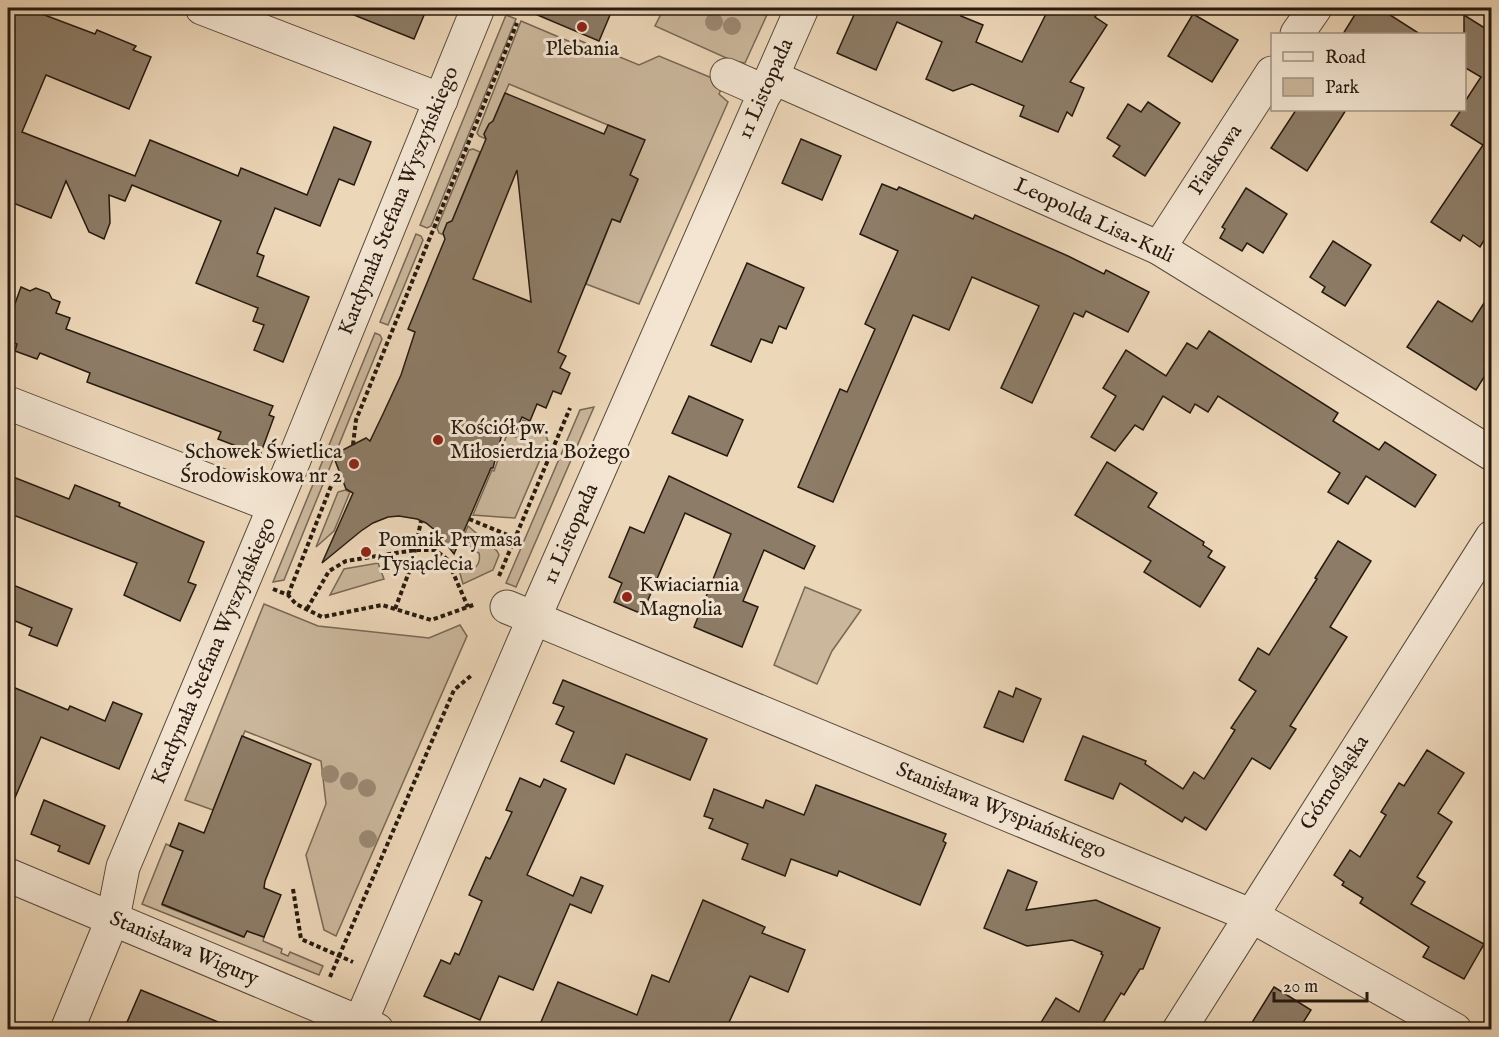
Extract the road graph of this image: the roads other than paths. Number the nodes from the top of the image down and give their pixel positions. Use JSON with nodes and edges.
{"nodes":[{"id":1,"x":202,"y":8,"type":"edge"},
{"id":2,"x":478,"y":8,"type":"edge"},
{"id":3,"x":802,"y":8,"type":"edge"},
{"id":4,"x":1315,"y":8,"type":"edge"},
{"id":5,"x":1298,"y":33,"type":"edge"},
{"id":6,"x":727,"y":75,"type":"dead end"},
{"id":7,"x":1271,"y":75,"type":"edge"},
{"id":8,"x":769,"y":85,"type":"junction"},
{"id":9,"x":441,"y":100,"type":"junction"},
{"id":10,"x":1159,"y":248,"type":"junction"},
{"id":11,"x":8,"y":403,"type":"edge"},
{"id":12,"x":1491,"y":454,"type":"edge"},
{"id":13,"x":274,"y":506,"type":"junction"},
{"id":14,"x":1491,"y":537,"type":"edge"},
{"id":15,"x":510,"y":608,"type":"junction"},
{"id":16,"x":8,"y":875,"type":"edge"},
{"id":17,"x":1250,"y":915,"type":"junction"},
{"id":18,"x":112,"y":918,"type":"junction"},
{"id":19,"x":365,"y":1027,"type":"edge"},
{"id":20,"x":67,"y":1029,"type":"edge"},
{"id":21,"x":1179,"y":1029,"type":"edge"},
{"id":22,"x":1455,"y":1029,"type":"edge"}],
"edges":[{"from":1,"to":9,"type":"street"},
{"from":2,"to":9,"type":"street","name":"Kardynała Stefana Wyszyńskiego"},
{"from":3,"to":8,"type":"street","name":"11 Listopada"},
{"from":4,"to":5,"type":"street"},
{"from":6,"to":8,"type":"street","name":"Leopolda Lisa-Kuli"},
{"from":7,"to":10,"type":"street","name":"Piaskowa"},
{"from":8,"to":10,"type":"street","name":"Leopolda Lisa-Kuli"},
{"from":8,"to":15,"type":"street","name":"11 Listopada"},
{"from":9,"to":13,"type":"street","name":"Kardynała Stefana Wyszyńskiego"},
{"from":10,"to":12,"type":"street","name":"Leopolda Lisa-Kuli"},
{"from":11,"to":13,"type":"street"},
{"from":13,"to":18,"type":"street","name":"Kardynała Stefana Wyszyńskiego"},
{"from":14,"to":17,"type":"street","name":"Górnośląska"},
{"from":15,"to":17,"type":"street","name":"Stanisława Wyspiańskiego"},
{"from":15,"to":19,"type":"street","name":"11 Listopada"},
{"from":16,"to":18,"type":"street","name":"Stanisława Wigury"},
{"from":17,"to":21,"type":"street","name":"Górnośląska"},
{"from":17,"to":22,"type":"street","name":"Stanisława Wyspiańskiego"},
{"from":18,"to":19,"type":"street","name":"Stanisława Wigury"},
{"from":18,"to":20,"type":"street","name":"Kardynała Stefana Wyszyńskiego"}]}
